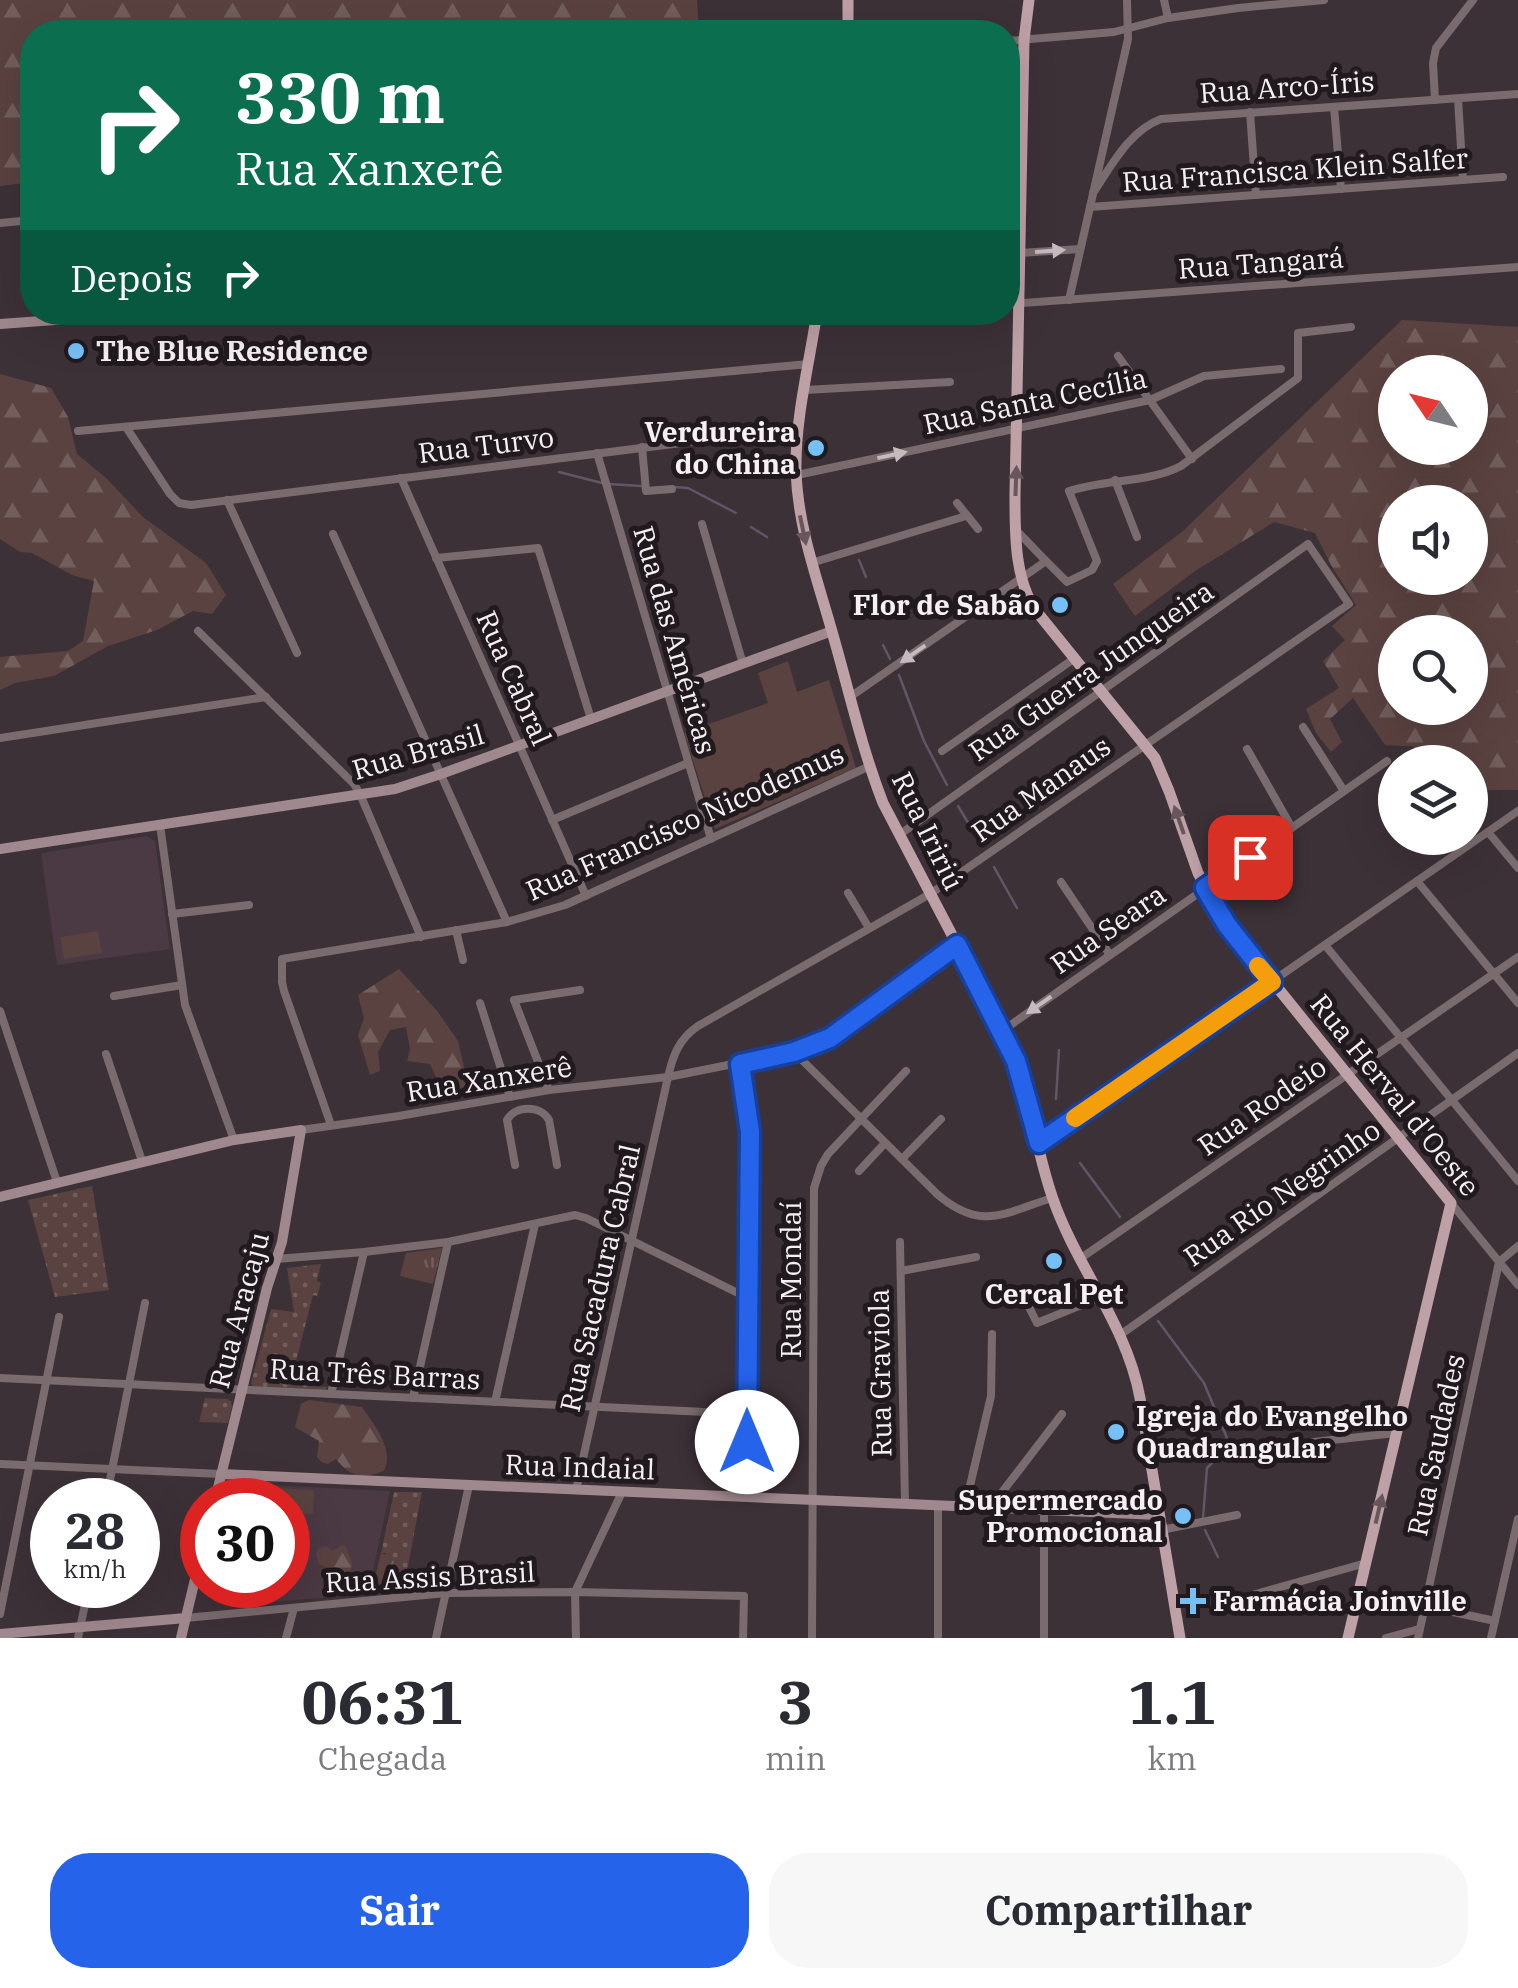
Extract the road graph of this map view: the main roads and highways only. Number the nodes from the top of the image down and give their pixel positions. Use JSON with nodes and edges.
{"nodes":[{"id":1,"x":1029,"y":0,"type":"edge"},
{"id":2,"x":1020,"y":126,"type":"edge"},
{"id":3,"x":815,"y":325,"type":"edge"},
{"id":4,"x":1015,"y":325,"type":"edge"},
{"id":5,"x":1180,"y":1638,"type":"edge"},
{"id":6,"x":1348,"y":1638,"type":"edge"}],
"edges":[{"from":1,"to":2,"type":"main road"},
{"from":3,"to":5,"type":"main road","name":"Rua Iririú","one_way":true},
{"from":6,"to":4,"type":"main road","name":"Rua Herval d'Oeste","one_way":true}]}
